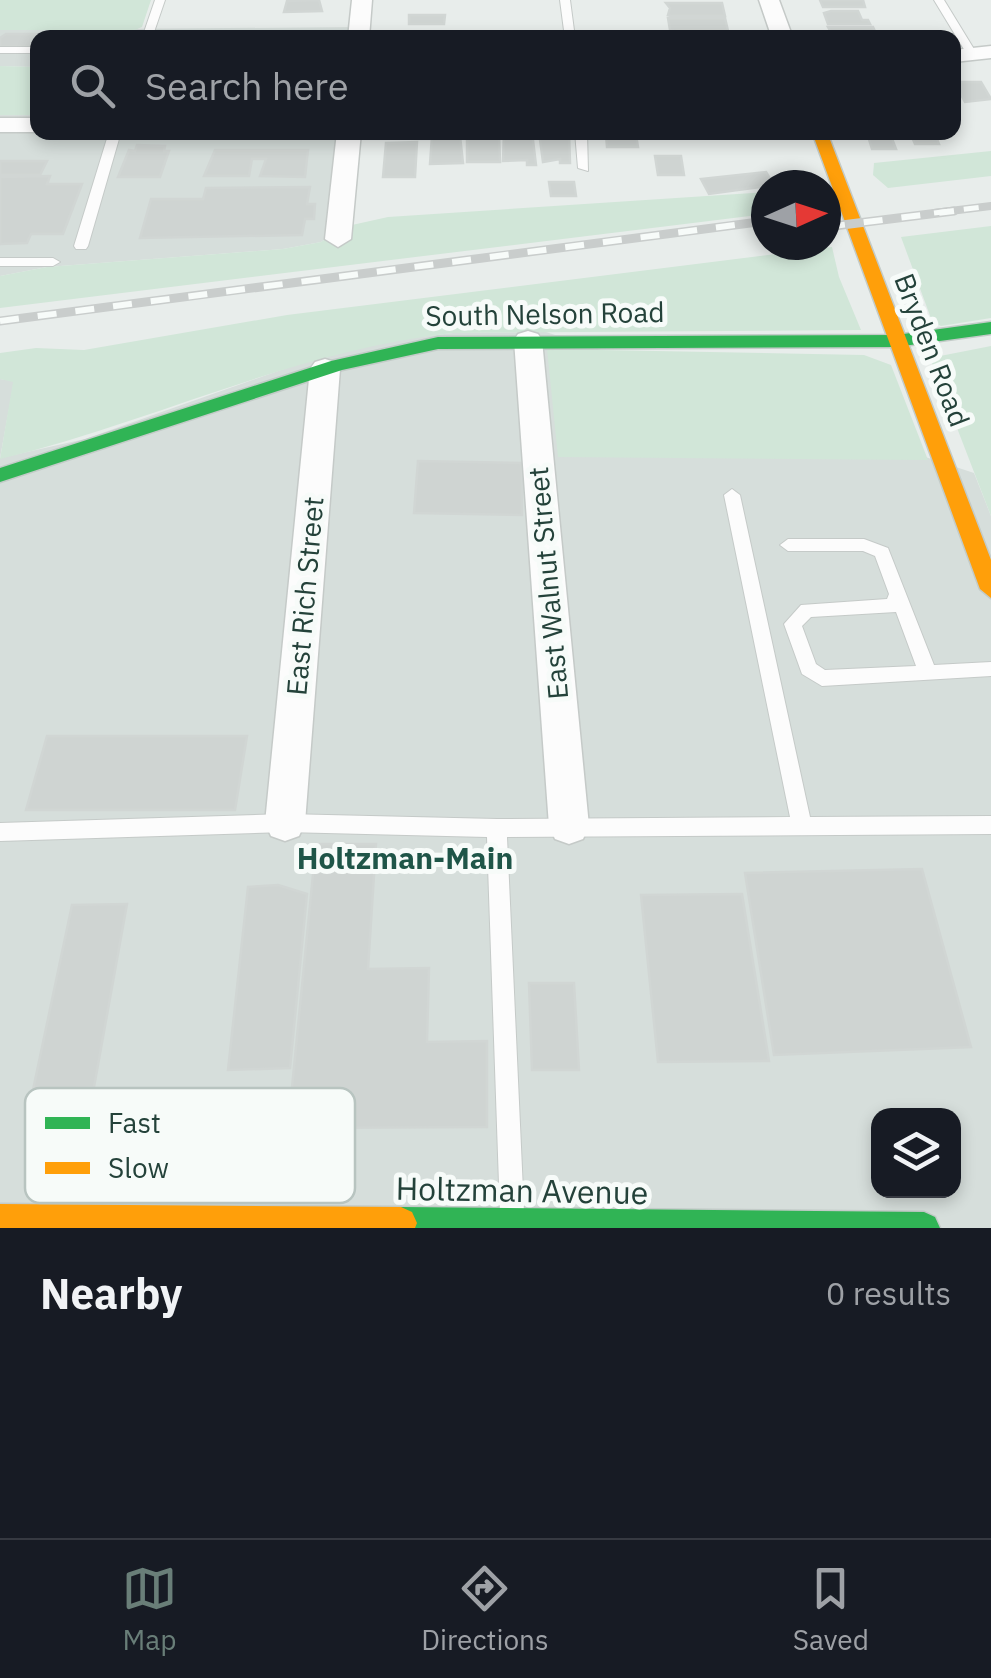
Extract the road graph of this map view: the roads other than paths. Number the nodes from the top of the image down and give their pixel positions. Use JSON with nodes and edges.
{"nodes":[{"id":1,"x":160,"y":0,"type":"edge"},
{"id":2,"x":362,"y":0,"type":"edge"},
{"id":3,"x":565,"y":0,"type":"edge"},
{"id":4,"x":768,"y":0,"type":"edge"},
{"id":5,"x":940,"y":0,"type":"edge"},
{"id":6,"x":150,"y":30,"type":"edge"},
{"id":7,"x":359,"y":30,"type":"edge"},
{"id":8,"x":569,"y":30,"type":"edge"},
{"id":9,"x":780,"y":30,"type":"edge"},
{"id":10,"x":958,"y":30,"type":"edge"},
{"id":11,"x":0,"y":50,"type":"edge"},
{"id":12,"x":30,"y":50,"type":"edge"},
{"id":13,"x":0,"y":125,"type":"edge"},
{"id":14,"x":30,"y":125,"type":"edge"},
{"id":15,"x":113,"y":140,"type":"edge"},
{"id":16,"x":348,"y":140,"type":"edge"},
{"id":17,"x":582,"y":140,"type":"edge"},
{"id":18,"x":822,"y":140,"type":"edge"},
{"id":19,"x":584,"y":168,"type":"dead end"},
{"id":20,"x":338,"y":239,"type":"dead end"},
{"id":21,"x":81,"y":246,"type":"dead end"},
{"id":22,"x":0,"y":262,"type":"edge"},
{"id":23,"x":53,"y":262,"type":"dead end"},
{"id":24,"x":991,"y":328,"type":"edge"},
{"id":25,"x":528,"y":340,"type":"junction"},
{"id":26,"x":896,"y":342,"type":"junction"},
{"id":27,"x":325,"y":369,"type":"junction"},
{"id":28,"x":0,"y":476,"type":"edge"},
{"id":29,"x":732,"y":495,"type":"dead end"},
{"id":30,"x":788,"y":545,"type":"dead end"},
{"id":31,"x":991,"y":588,"type":"edge"},
{"id":32,"x":898,"y":594,"type":"junction"},
{"id":33,"x":991,"y":669,"type":"edge"},
{"id":34,"x":928,"y":674,"type":"junction"},
{"id":35,"x":286,"y":823,"type":"junction"},
{"id":36,"x":568,"y":826,"type":"junction"},
{"id":37,"x":802,"y":826,"type":"junction"},
{"id":38,"x":991,"y":826,"type":"edge"},
{"id":39,"x":497,"y":828,"type":"junction"},
{"id":40,"x":0,"y":832,"type":"edge"},
{"id":41,"x":0,"y":1220,"type":"edge"},
{"id":42,"x":512,"y":1224,"type":"junction"},
{"id":43,"x":796,"y":1227,"type":"edge"},
{"id":44,"x":924,"y":1228,"type":"edge"}],
"edges":[{"from":1,"to":6,"type":"lane"},
{"from":2,"to":7,"type":"street"},
{"from":3,"to":8,"type":"lane"},
{"from":4,"to":9,"type":"street"},
{"from":5,"to":10,"type":"lane"},
{"from":11,"to":12,"type":"lane"},
{"from":13,"to":14,"type":"street"},
{"from":15,"to":21,"type":"lane"},
{"from":16,"to":20,"type":"street"},
{"from":17,"to":19,"type":"lane"},
{"from":18,"to":26,"type":"street","name":"Bryden Road"},
{"from":22,"to":23,"type":"lane"},
{"from":24,"to":26,"type":"street","name":"South Nelson Road"},
{"from":25,"to":26,"type":"street","name":"South Nelson Road"},
{"from":25,"to":27,"type":"street","name":"South Nelson Road"},
{"from":25,"to":36,"type":"street","name":"East Walnut Street"},
{"from":26,"to":31,"type":"street","name":"Bryden Road"},
{"from":27,"to":28,"type":"street","name":"South Nelson Road"},
{"from":27,"to":35,"type":"street","name":"East Rich Street"},
{"from":29,"to":37,"type":"lane"},
{"from":30,"to":32,"type":"lane"},
{"from":32,"to":34,"type":"lane"},
{"from":32,"to":34,"type":"lane"},
{"from":33,"to":34,"type":"lane"},
{"from":35,"to":39,"type":"lane"},
{"from":35,"to":40,"type":"lane"},
{"from":36,"to":37,"type":"lane"},
{"from":36,"to":39,"type":"lane"},
{"from":37,"to":38,"type":"lane"},
{"from":39,"to":42,"type":"lane"},
{"from":41,"to":42,"type":"street","name":"Holtzman Avenue"},
{"from":42,"to":43,"type":"street","name":"Holtzman Avenue"},
{"from":43,"to":44,"type":"street","name":"Holtzman Avenue"}]}
